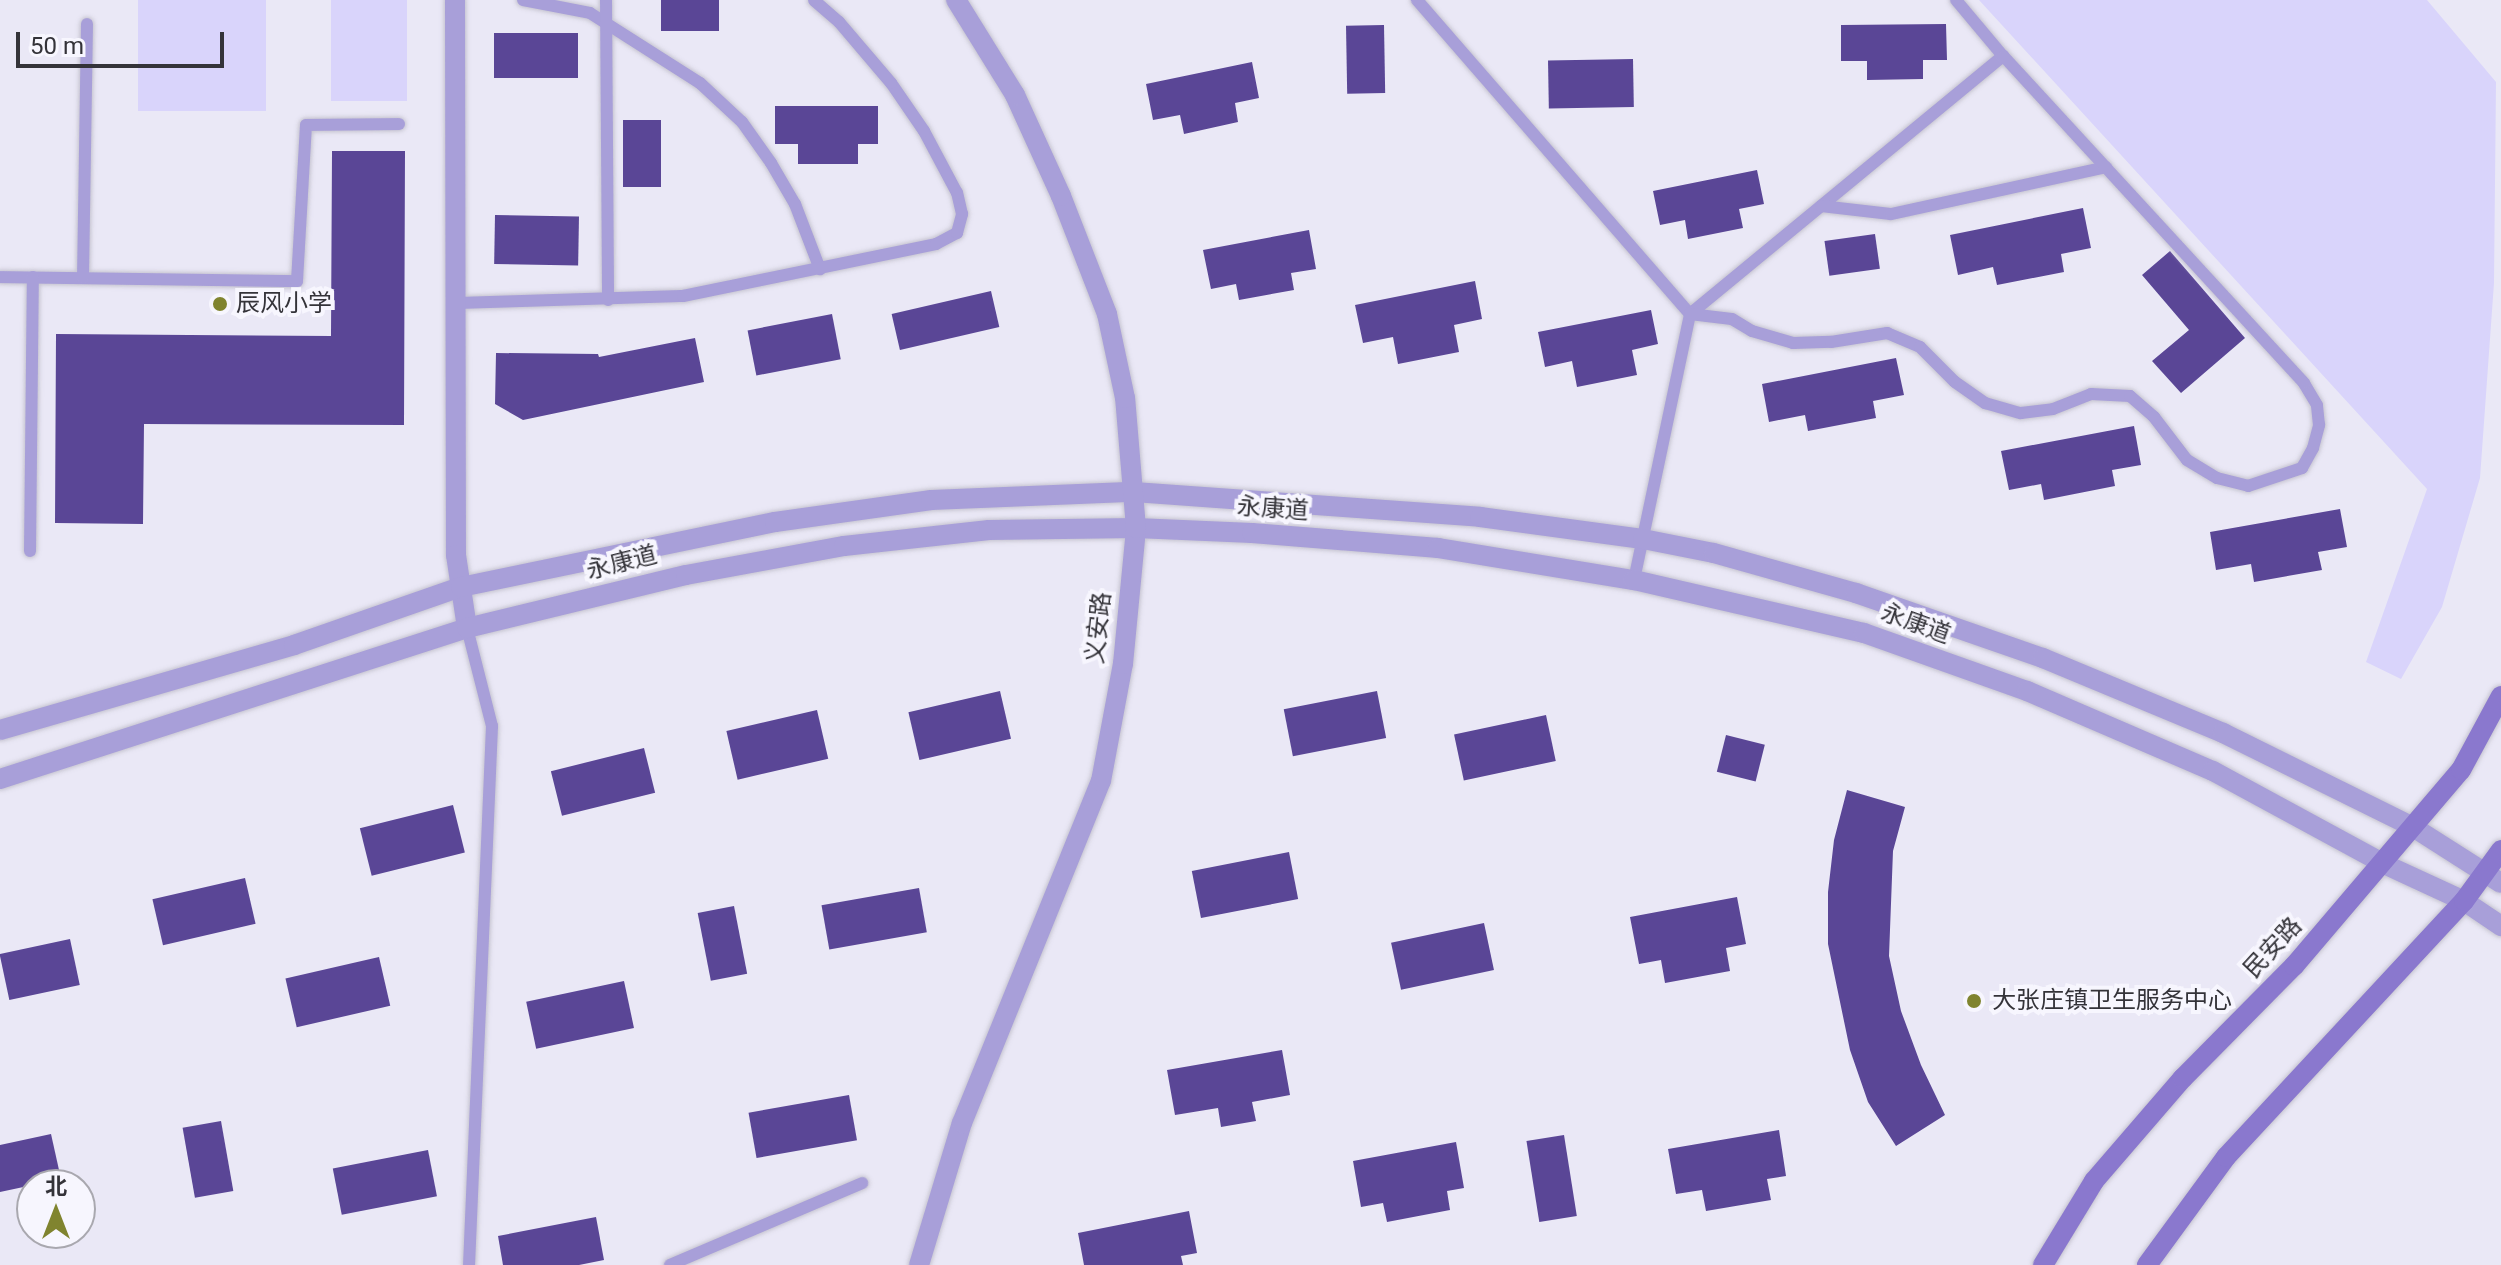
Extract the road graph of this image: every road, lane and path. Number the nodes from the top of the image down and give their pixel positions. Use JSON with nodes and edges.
{"nodes":[{"id":1,"x":455,"y":0,"type":"edge"},
{"id":2,"x":523,"y":0,"type":"edge"},
{"id":3,"x":606,"y":0,"type":"edge"},
{"id":4,"x":814,"y":0,"type":"edge"},
{"id":5,"x":956,"y":0,"type":"edge"},
{"id":6,"x":1417,"y":0,"type":"edge"},
{"id":7,"x":1956,"y":0,"type":"edge"},
{"id":8,"x":87,"y":24,"type":"dead end"},
{"id":9,"x":607,"y":24,"type":"junction"},
{"id":10,"x":2003,"y":56,"type":"junction"},
{"id":11,"x":399,"y":124,"type":"dead end"},
{"id":12,"x":2106,"y":167,"type":"junction"},
{"id":13,"x":1821,"y":206,"type":"junction"},
{"id":14,"x":820,"y":269,"type":"junction"},
{"id":15,"x":0,"y":277,"type":"edge"},
{"id":16,"x":33,"y":277,"type":"junction"},
{"id":17,"x":83,"y":278,"type":"junction"},
{"id":18,"x":608,"y":300,"type":"junction"},
{"id":19,"x":456,"y":303,"type":"junction"},
{"id":20,"x":1690,"y":314,"type":"junction"},
{"id":21,"x":1134,"y":492,"type":"junction"},
{"id":22,"x":1136,"y":528,"type":"junction"},
{"id":23,"x":1643,"y":539,"type":"junction"},
{"id":24,"x":30,"y":551,"type":"dead end"},
{"id":25,"x":1634,"y":580,"type":"junction"},
{"id":26,"x":461,"y":587,"type":"junction"},
{"id":27,"x":467,"y":628,"type":"junction"},
{"id":28,"x":2501,"y":696,"type":"edge"},
{"id":29,"x":0,"y":730,"type":"edge"},
{"id":30,"x":0,"y":779,"type":"edge"},
{"id":31,"x":2413,"y":827,"type":"junction"},
{"id":32,"x":2501,"y":850,"type":"edge"},
{"id":33,"x":2384,"y":864,"type":"junction"},
{"id":34,"x":2493,"y":878,"type":"edge"},
{"id":35,"x":2464,"y":901,"type":"junction"},
{"id":36,"x":2501,"y":926,"type":"edge"},
{"id":37,"x":862,"y":1183,"type":"dead end"},
{"id":38,"x":469,"y":1265,"type":"edge"},
{"id":39,"x":670,"y":1265,"type":"edge"},
{"id":40,"x":919,"y":1265,"type":"edge"},
{"id":41,"x":2043,"y":1265,"type":"edge"},
{"id":42,"x":2147,"y":1265,"type":"edge"}],
"edges":[{"from":1,"to":19,"type":"street"},
{"from":2,"to":9,"type":"lane"},
{"from":3,"to":9,"type":"lane"},
{"from":4,"to":14,"type":"lane"},
{"from":5,"to":21,"type":"street","name":"义安路"},
{"from":6,"to":20,"type":"lane"},
{"from":7,"to":10,"type":"lane"},
{"from":8,"to":17,"type":"lane"},
{"from":9,"to":14,"type":"lane"},
{"from":9,"to":18,"type":"lane"},
{"from":10,"to":12,"type":"lane"},
{"from":10,"to":13,"type":"lane"},
{"from":11,"to":17,"type":"lane"},
{"from":12,"to":13,"type":"lane"},
{"from":12,"to":20,"type":"lane"},
{"from":13,"to":20,"type":"lane"},
{"from":14,"to":18,"type":"lane"},
{"from":15,"to":16,"type":"lane"},
{"from":16,"to":17,"type":"lane"},
{"from":16,"to":24,"type":"lane"},
{"from":18,"to":19,"type":"lane"},
{"from":19,"to":26,"type":"street"},
{"from":20,"to":23,"type":"lane"},
{"from":21,"to":22,"type":"street","name":"义安路"},
{"from":21,"to":23,"type":"street","name":"永康道"},
{"from":21,"to":26,"type":"street","name":"永康道"},
{"from":22,"to":25,"type":"street","name":"永康道"},
{"from":22,"to":27,"type":"street","name":"永康道"},
{"from":22,"to":40,"type":"street","name":"义安路"},
{"from":23,"to":25,"type":"lane"},
{"from":23,"to":31,"type":"street","name":"永康道"},
{"from":25,"to":33,"type":"street","name":"永康道"},
{"from":26,"to":27,"type":"street"},
{"from":26,"to":29,"type":"street","name":"永康道"},
{"from":27,"to":30,"type":"street","name":"永康道"},
{"from":27,"to":38,"type":"lane"},
{"from":28,"to":31,"type":"main road","name":"民安路"},
{"from":31,"to":33,"type":"main road","name":"民安路"},
{"from":31,"to":34,"type":"street","name":"永康道"},
{"from":32,"to":34,"type":"main road"},
{"from":33,"to":35,"type":"street","name":"永康道"},
{"from":33,"to":41,"type":"main road","name":"民安路"},
{"from":34,"to":35,"type":"main road"},
{"from":35,"to":36,"type":"street","name":"永康道"},
{"from":35,"to":42,"type":"main road"},
{"from":37,"to":39,"type":"lane"}]}
